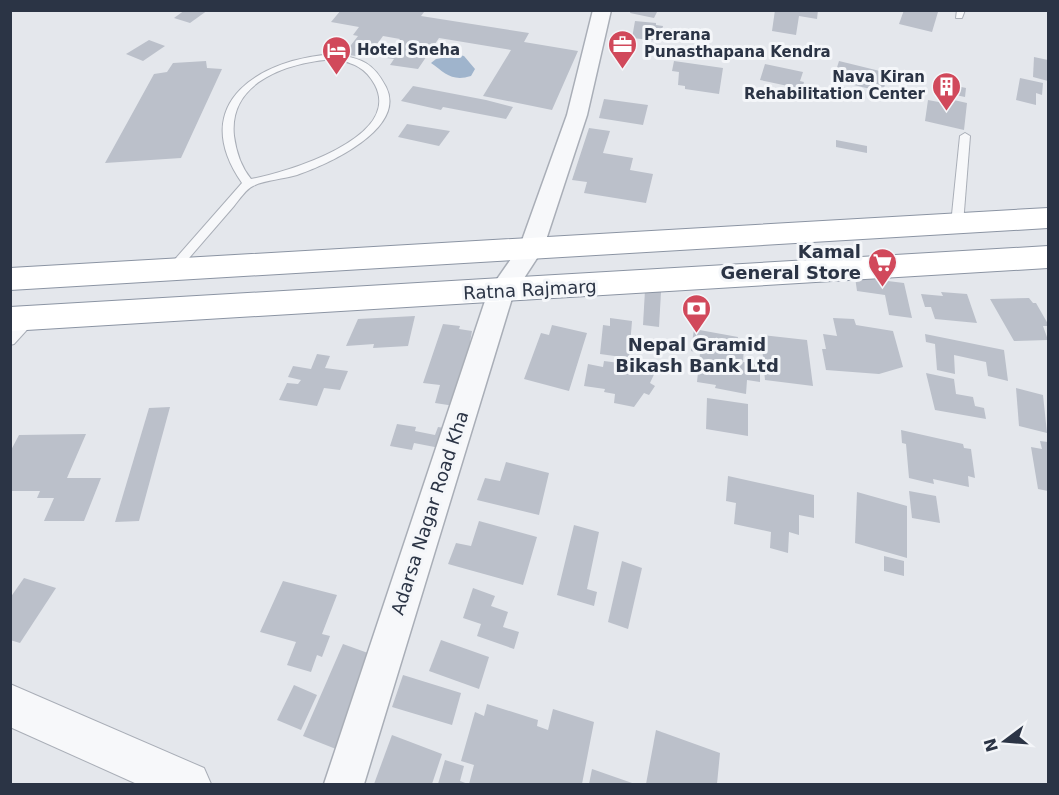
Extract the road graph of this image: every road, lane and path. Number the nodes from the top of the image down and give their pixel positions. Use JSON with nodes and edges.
{"nodes":[{"id":1,"x":602,"y":10,"type":"edge"},
{"id":2,"x":965,"y":136,"type":"dead end"},
{"id":3,"x":248,"y":183,"type":"junction"},
{"id":4,"x":1048,"y":218,"type":"edge"},
{"id":5,"x":957,"y":224,"type":"junction"},
{"id":6,"x":531,"y":249,"type":"junction"},
{"id":7,"x":1048,"y":258,"type":"edge"},
{"id":8,"x":173,"y":269,"type":"junction"},
{"id":9,"x":10,"y":279,"type":"edge"},
{"id":10,"x":501,"y":292,"type":"junction"},
{"id":11,"x":21,"y":319,"type":"edge"},
{"id":12,"x":10,"y":340,"type":"edge"},
{"id":13,"x":10,"y":705,"type":"edge"},
{"id":14,"x":188,"y":784,"type":"edge"},
{"id":15,"x":344,"y":784,"type":"edge"}],
"edges":[{"from":1,"to":6,"type":"street","name":"Adarsa Nagar Road Kha"},
{"from":2,"to":5,"type":"lane"},
{"from":3,"to":3,"type":"lane"},
{"from":3,"to":8,"type":"lane"},
{"from":4,"to":5,"type":"highway"},
{"from":5,"to":6,"type":"highway"},
{"from":6,"to":8,"type":"highway"},
{"from":6,"to":10,"type":"street","name":"Adarsa Nagar Road Kha"},
{"from":7,"to":10,"type":"highway","name":"Ratna Rajmarg"},
{"from":8,"to":9,"type":"highway"},
{"from":10,"to":11,"type":"highway","name":"Ratna Rajmarg"},
{"from":10,"to":15,"type":"street","name":"Adarsa Nagar Road Kha"},
{"from":11,"to":12,"type":"lane"},
{"from":13,"to":14,"type":"street"}]}
